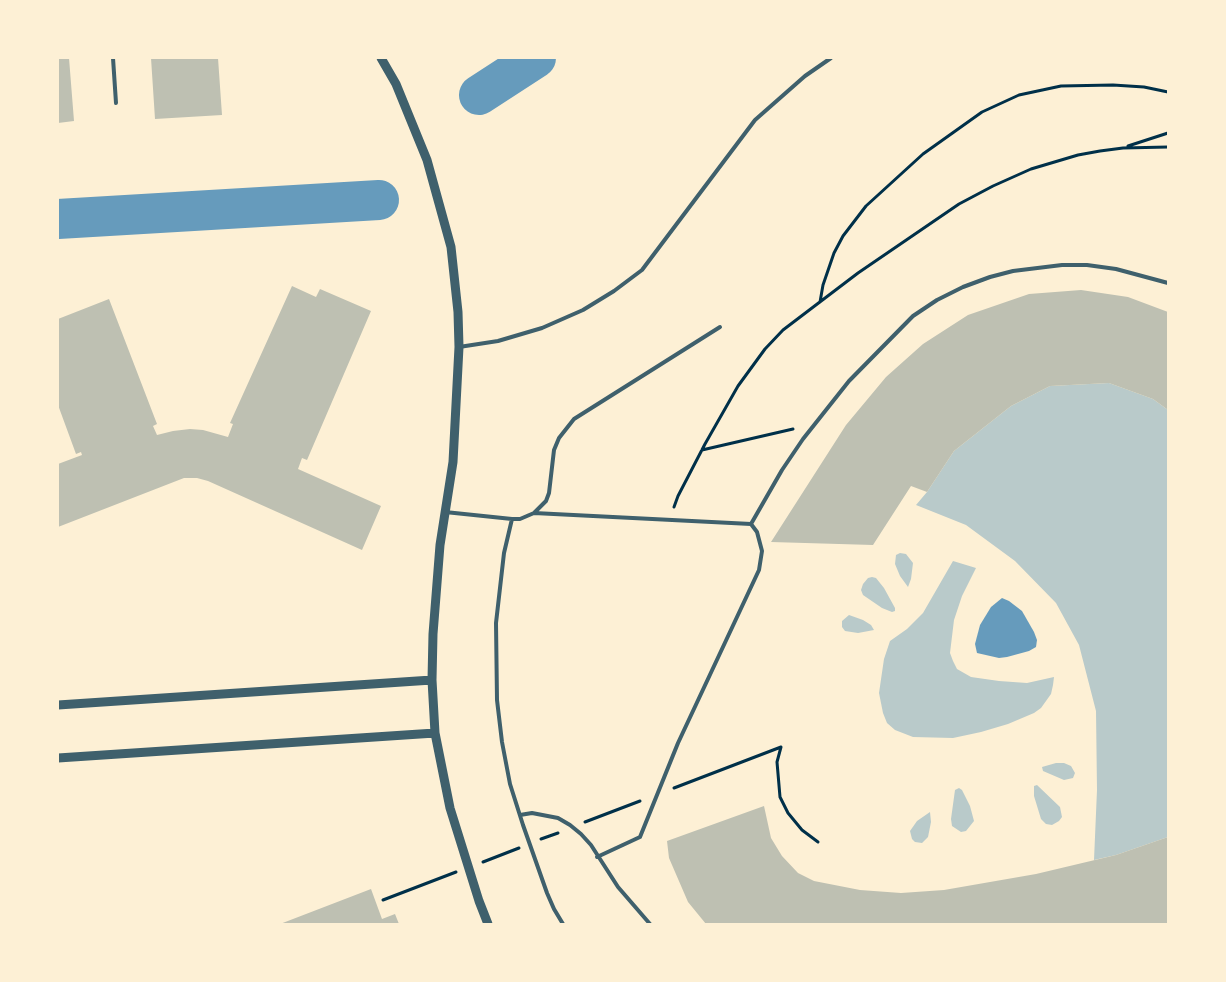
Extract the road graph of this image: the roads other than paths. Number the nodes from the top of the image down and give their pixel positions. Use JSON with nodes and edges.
{"nodes":[{"id":1,"x":113,"y":58,"type":"edge"},
{"id":2,"x":381,"y":58,"type":"edge"},
{"id":3,"x":832,"y":58,"type":"edge"},
{"id":4,"x":116,"y":104,"type":"dead end"},
{"id":5,"x":1168,"y":283,"type":"edge"},
{"id":6,"x":720,"y":326,"type":"dead end"},
{"id":7,"x":459,"y":347,"type":"junction"},
{"id":8,"x":445,"y":512,"type":"junction"},
{"id":9,"x":534,"y":513,"type":"junction"},
{"id":10,"x":512,"y":519,"type":"junction"},
{"id":11,"x":751,"y":524,"type":"junction"},
{"id":12,"x":432,"y":680,"type":"junction"},
{"id":13,"x":58,"y":705,"type":"edge"},
{"id":14,"x":435,"y":733,"type":"junction"},
{"id":15,"x":58,"y":758,"type":"edge"},
{"id":16,"x":520,"y":815,"type":"junction"},
{"id":17,"x":597,"y":857,"type":"junction"},
{"id":18,"x":488,"y":924,"type":"edge"},
{"id":19,"x":563,"y":924,"type":"edge"},
{"id":20,"x":650,"y":924,"type":"edge"}],
"edges":[{"from":1,"to":4,"type":"lane"},
{"from":2,"to":7,"type":"street"},
{"from":3,"to":7,"type":"lane"},
{"from":5,"to":11,"type":"lane"},
{"from":6,"to":9,"type":"lane"},
{"from":7,"to":8,"type":"street"},
{"from":8,"to":10,"type":"lane"},
{"from":8,"to":12,"type":"street"},
{"from":9,"to":10,"type":"lane"},
{"from":9,"to":11,"type":"lane"},
{"from":10,"to":16,"type":"lane"},
{"from":11,"to":17,"type":"lane"},
{"from":12,"to":13,"type":"street"},
{"from":12,"to":14,"type":"street"},
{"from":14,"to":15,"type":"street"},
{"from":14,"to":18,"type":"street"},
{"from":16,"to":17,"type":"lane"},
{"from":16,"to":19,"type":"lane"},
{"from":17,"to":20,"type":"lane"}]}
